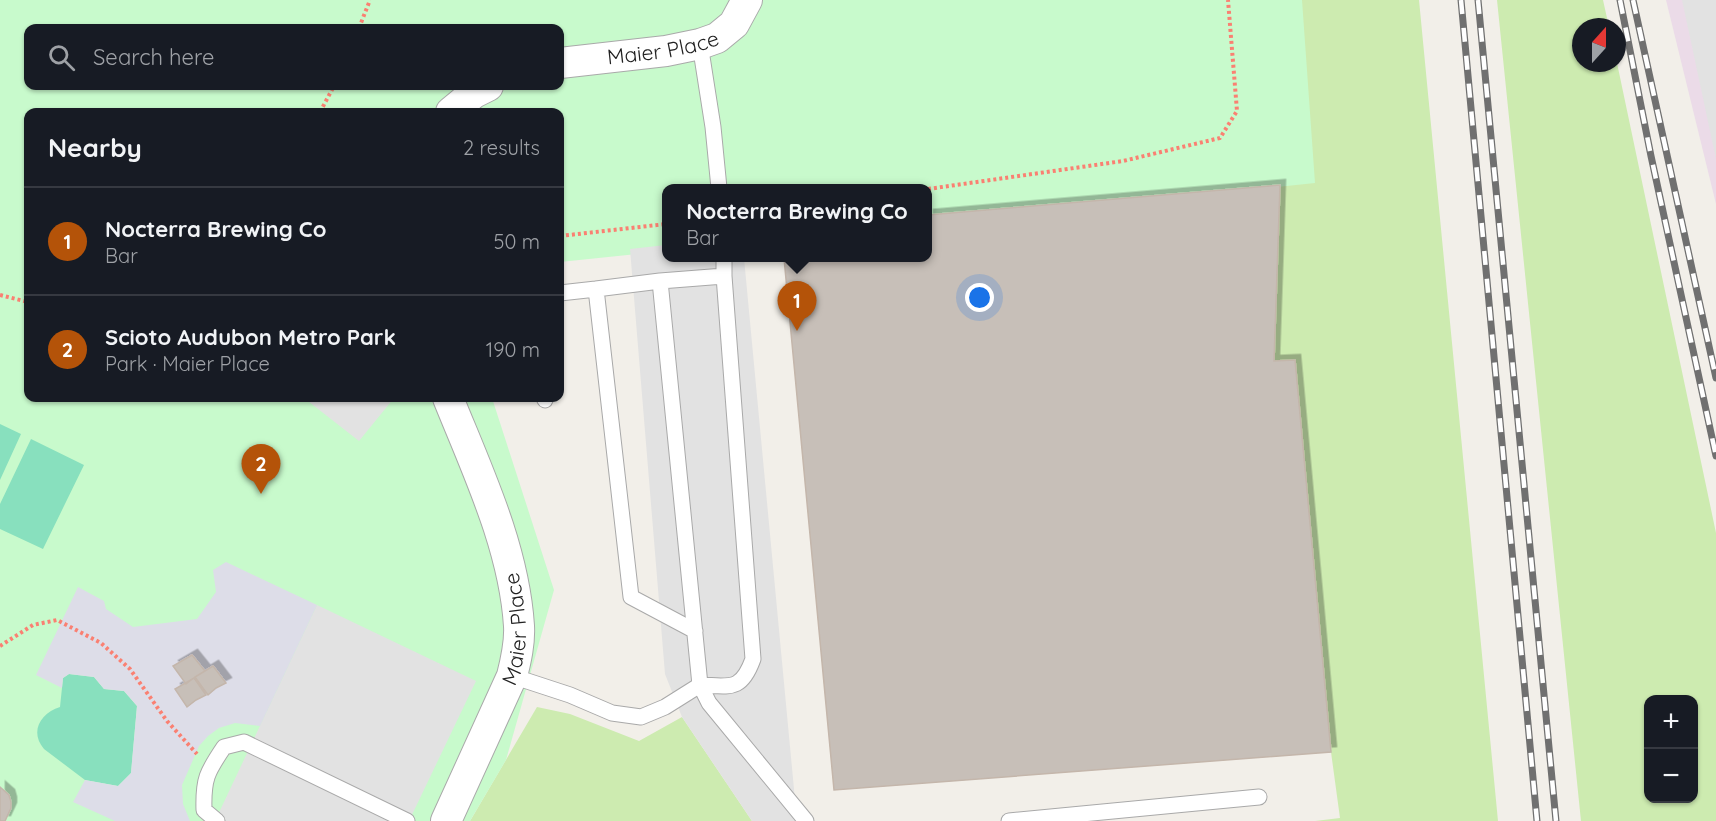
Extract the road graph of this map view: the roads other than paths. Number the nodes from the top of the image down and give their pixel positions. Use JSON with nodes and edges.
{"nodes":[{"id":1,"x":747,"y":0,"type":"edge"},
{"id":2,"x":700,"y":44,"type":"junction"},
{"id":3,"x":564,"y":63,"type":"edge"},
{"id":4,"x":480,"y":90,"type":"edge"},
{"id":5,"x":456,"y":108,"type":"edge"},
{"id":6,"x":719,"y":184,"type":"edge"},
{"id":7,"x":724,"y":262,"type":"edge"},
{"id":8,"x":724,"y":276,"type":"junction"},
{"id":9,"x":660,"y":281,"type":"junction"},
{"id":10,"x":596,"y":289,"type":"junction"},
{"id":11,"x":564,"y":293,"type":"edge"},
{"id":12,"x":450,"y":402,"type":"edge"},
{"id":13,"x":694,"y":631,"type":"junction"},
{"id":14,"x":512,"y":676,"type":"junction"},
{"id":15,"x":700,"y":685,"type":"junction"},
{"id":16,"x":1259,"y":797,"type":"dead end"},
{"id":17,"x":390,"y":817,"type":"edge"},
{"id":18,"x":217,"y":821,"type":"edge"},
{"id":19,"x":407,"y":821,"type":"edge"},
{"id":20,"x":446,"y":821,"type":"edge"},
{"id":21,"x":807,"y":821,"type":"edge"},
{"id":22,"x":1009,"y":821,"type":"edge"}],
"edges":[{"from":1,"to":2,"type":"street","name":"Maier Place"},
{"from":2,"to":3,"type":"street","name":"Maier Place"},
{"from":2,"to":6,"type":"lane"},
{"from":4,"to":5,"type":"street"},
{"from":7,"to":8,"type":"lane"},
{"from":8,"to":9,"type":"lane"},
{"from":8,"to":15,"type":"lane"},
{"from":9,"to":10,"type":"lane"},
{"from":9,"to":13,"type":"lane"},
{"from":10,"to":11,"type":"lane"},
{"from":10,"to":13,"type":"lane"},
{"from":12,"to":14,"type":"street","name":"Maier Place"},
{"from":13,"to":15,"type":"lane"},
{"from":14,"to":15,"type":"lane"},
{"from":14,"to":20,"type":"street","name":"Maier Place"},
{"from":15,"to":21,"type":"lane"},
{"from":16,"to":22,"type":"lane"},
{"from":17,"to":18,"type":"lane"},
{"from":17,"to":19,"type":"lane"}]}
